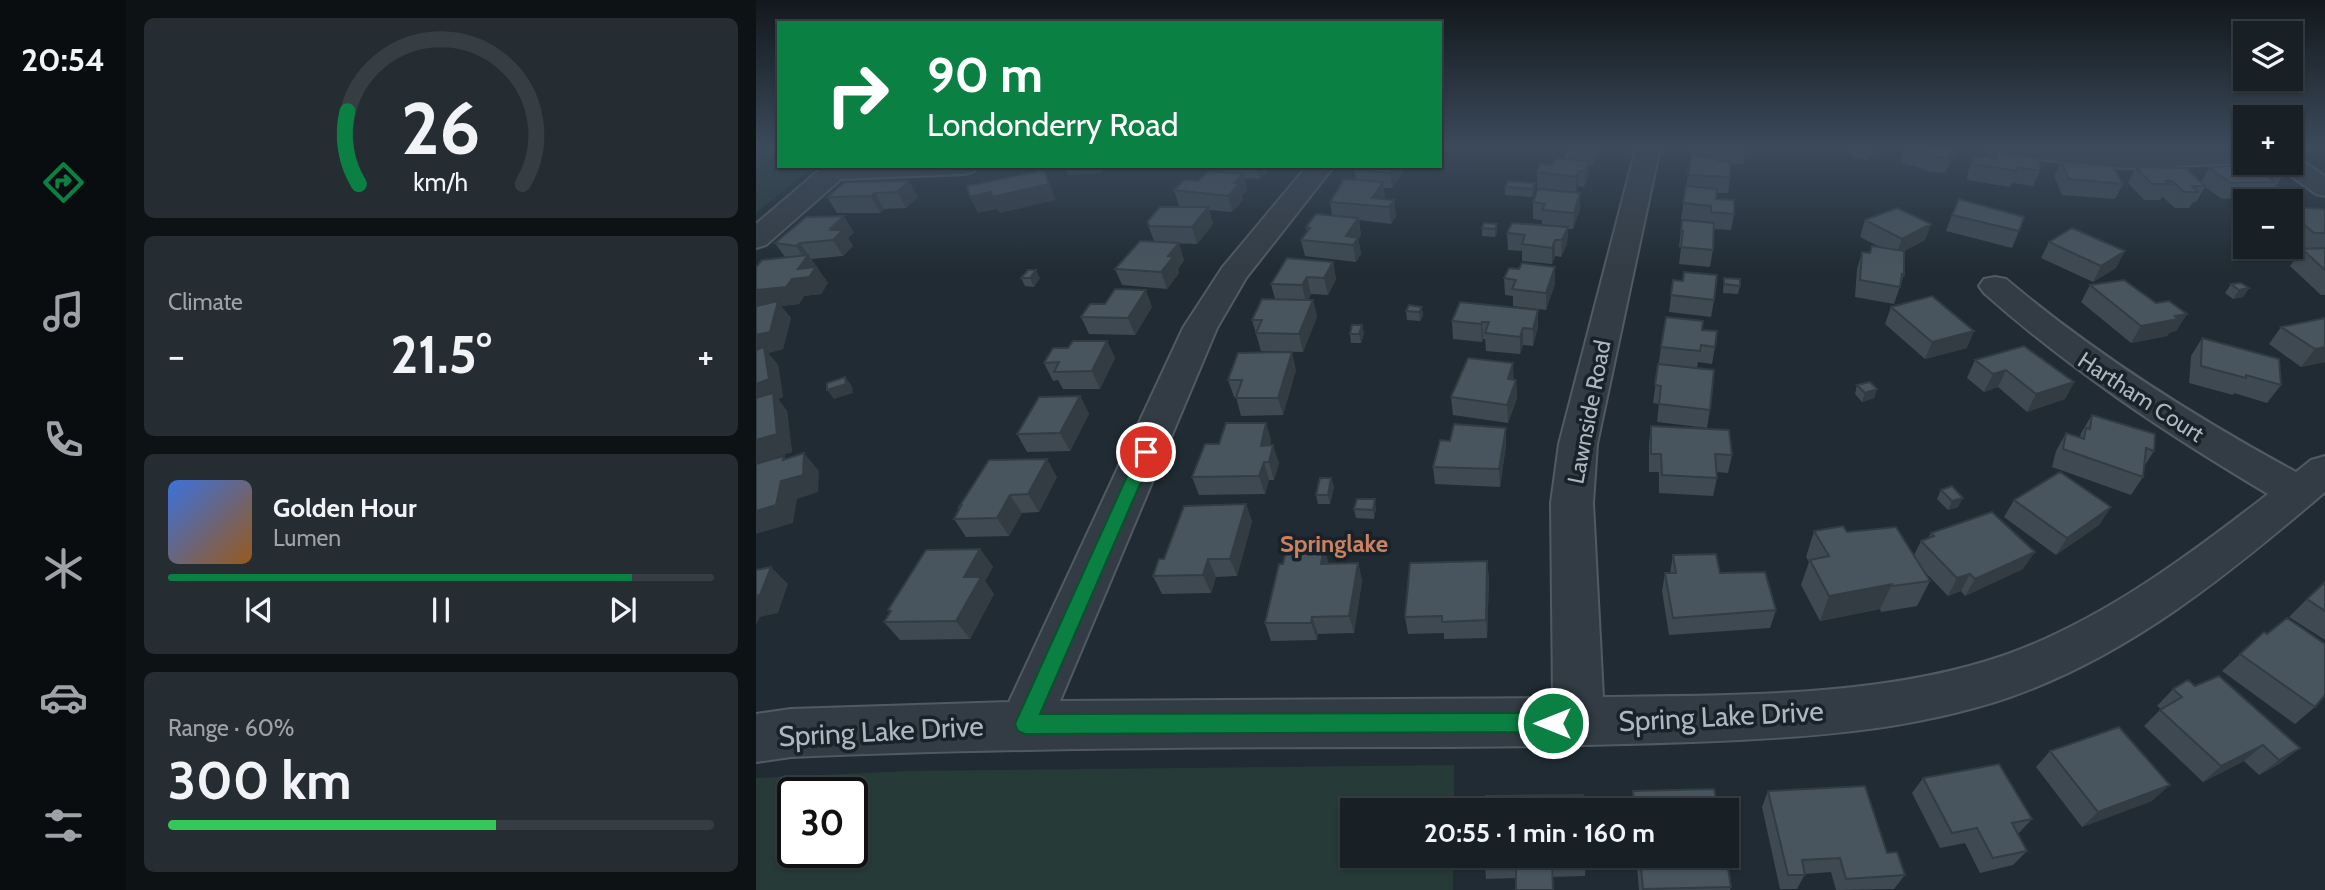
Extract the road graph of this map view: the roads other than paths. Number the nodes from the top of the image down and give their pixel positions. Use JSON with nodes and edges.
{"nodes":[{"id":1,"x":813,"y":190,"type":"edge"},
{"id":2,"x":1302,"y":190,"type":"edge"},
{"id":3,"x":1637,"y":190,"type":"edge"},
{"id":4,"x":756,"y":239,"type":"edge"},
{"id":5,"x":1995,"y":286,"type":"dead end"},
{"id":6,"x":2312,"y":481,"type":"edge"},
{"id":7,"x":1579,"y":723,"type":"junction"},
{"id":8,"x":1025,"y":724,"type":"junction"},
{"id":9,"x":756,"y":738,"type":"edge"}],
"edges":[{"from":1,"to":4,"type":"street"},
{"from":2,"to":8,"type":"street"},
{"from":3,"to":7,"type":"street","name":"Lawnside Road"},
{"from":5,"to":6,"type":"street","name":"Hartham Court"},
{"from":6,"to":7,"type":"street","name":"Spring Lake Drive"},
{"from":7,"to":8,"type":"street","name":"Spring Lake Drive"},
{"from":8,"to":9,"type":"street","name":"Spring Lake Drive"}]}
